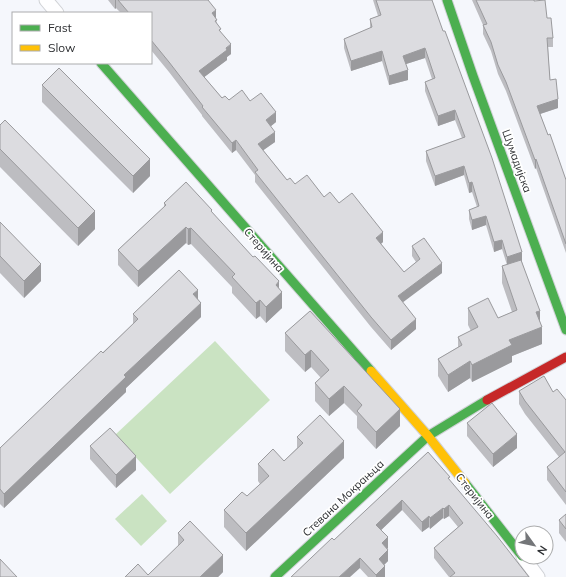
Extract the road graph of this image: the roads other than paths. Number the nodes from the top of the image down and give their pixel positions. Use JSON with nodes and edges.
{"nodes":[{"id":1,"x":46,"y":0,"type":"edge"},
{"id":2,"x":447,"y":0,"type":"edge"},
{"id":3,"x":56,"y":12,"type":"edge"},
{"id":4,"x":102,"y":64,"type":"edge"},
{"id":5,"x":566,"y":330,"type":"edge"},
{"id":6,"x":566,"y":357,"type":"edge"},
{"id":7,"x":428,"y":436,"type":"junction"},
{"id":8,"x":514,"y":547,"type":"edge"},
{"id":9,"x":528,"y":565,"type":"edge"},
{"id":10,"x":275,"y":577,"type":"edge"},
{"id":11,"x":538,"y":577,"type":"edge"}],
"edges":[{"from":1,"to":3,"type":"street"},
{"from":2,"to":5,"type":"street","name":"Шумадијска"},
{"from":4,"to":7,"type":"street","name":"Стеријина"},
{"from":6,"to":7,"type":"street"},
{"from":7,"to":8,"type":"street","name":"Стеријина"},
{"from":7,"to":10,"type":"street","name":"Стевана Мокрањца"},
{"from":9,"to":11,"type":"street","name":"Стеријина"}]}
